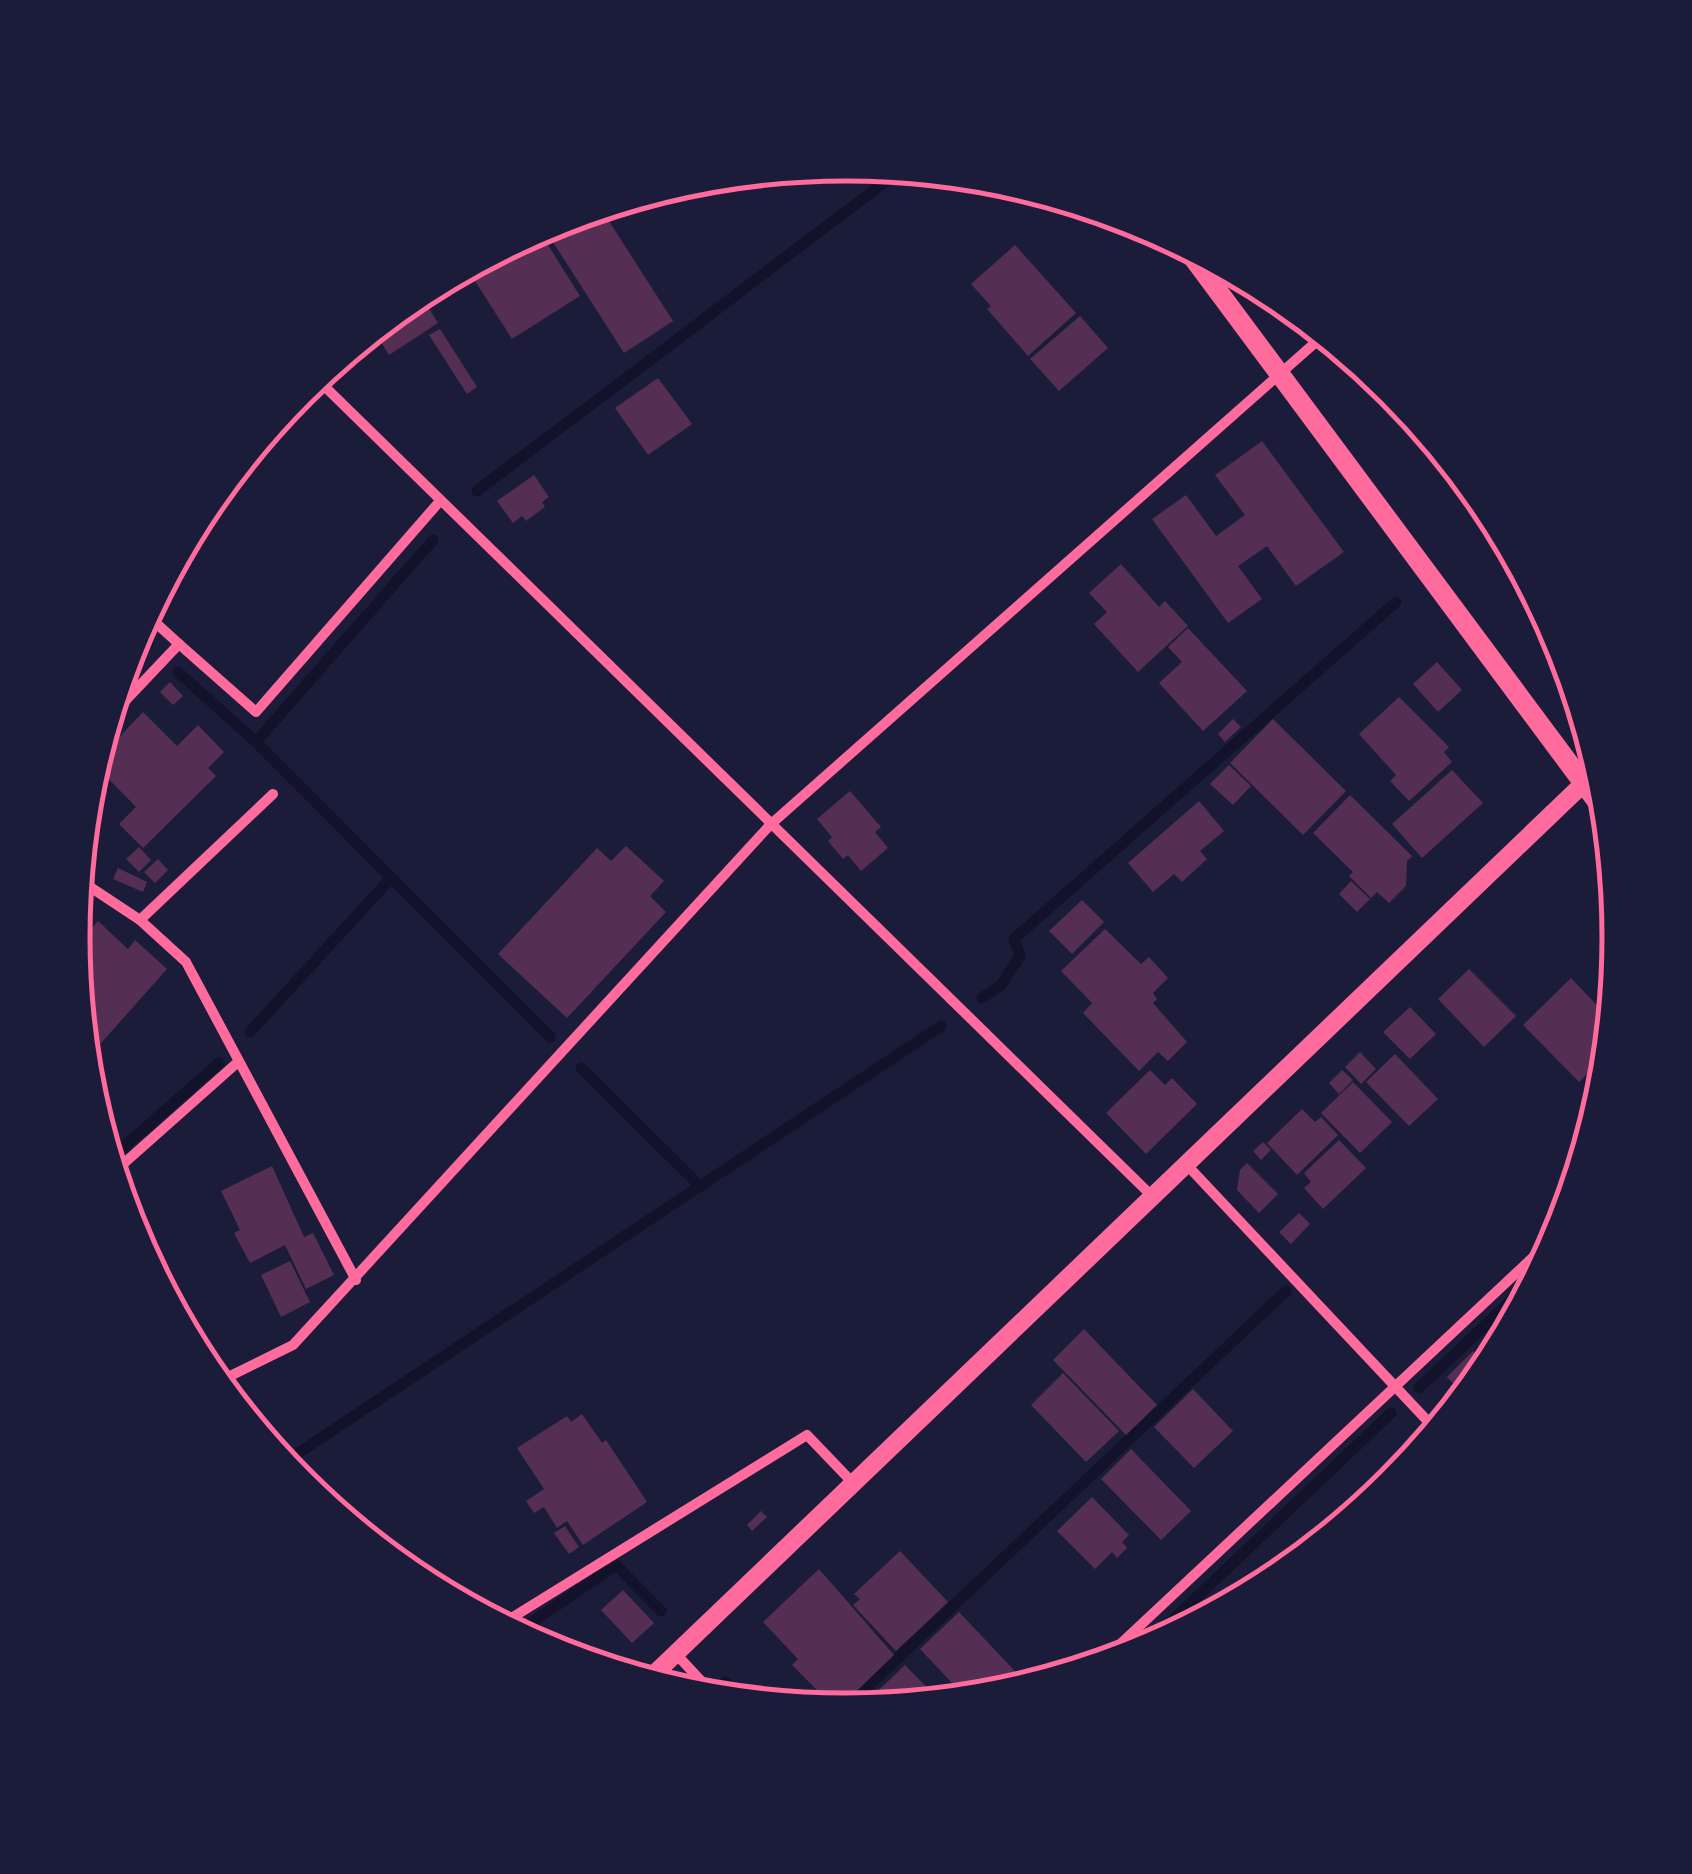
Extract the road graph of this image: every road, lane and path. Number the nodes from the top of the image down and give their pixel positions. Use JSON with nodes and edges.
{"nodes":[{"id":1,"x":1203,"y":271,"type":"edge"},
{"id":2,"x":1314,"y":343,"type":"edge"},
{"id":3,"x":1280,"y":374,"type":"junction"},
{"id":4,"x":326,"y":388,"type":"edge"},
{"id":5,"x":440,"y":502,"type":"junction"},
{"id":6,"x":158,"y":625,"type":"edge"},
{"id":7,"x":179,"y":644,"type":"junction"},
{"id":8,"x":129,"y":697,"type":"edge"},
{"id":9,"x":1584,"y":784,"type":"junction"},
{"id":10,"x":1586,"y":787,"type":"edge"},
{"id":11,"x":273,"y":794,"type":"dead end"},
{"id":12,"x":770,"y":825,"type":"junction"},
{"id":13,"x":92,"y":888,"type":"edge"},
{"id":14,"x":140,"y":920,"type":"junction"},
{"id":15,"x":238,"y":1062,"type":"junction"},
{"id":16,"x":125,"y":1163,"type":"edge"},
{"id":17,"x":1186,"y":1164,"type":"junction"},
{"id":18,"x":1153,"y":1196,"type":"junction"},
{"id":19,"x":1528,"y":1261,"type":"edge"},
{"id":20,"x":356,"y":1280,"type":"junction"},
{"id":21,"x":231,"y":1376,"type":"edge"},
{"id":22,"x":1396,"y":1387,"type":"junction"},
{"id":23,"x":1427,"y":1420,"type":"edge"},
{"id":24,"x":854,"y":1483,"type":"junction"},
{"id":25,"x":514,"y":1616,"type":"edge"},
{"id":26,"x":1127,"y":1638,"type":"edge"},
{"id":27,"x":676,"y":1654,"type":"junction"},
{"id":28,"x":660,"y":1669,"type":"edge"},
{"id":29,"x":698,"y":1678,"type":"edge"}],
"edges":[{"from":1,"to":3,"type":"main road"},
{"from":2,"to":3,"type":"street"},
{"from":3,"to":9,"type":"main road"},
{"from":3,"to":12,"type":"street"},
{"from":4,"to":5,"type":"street"},
{"from":5,"to":7,"type":"street"},
{"from":5,"to":12,"type":"street"},
{"from":6,"to":7,"type":"street"},
{"from":7,"to":8,"type":"street"},
{"from":9,"to":10,"type":"main road"},
{"from":9,"to":17,"type":"street"},
{"from":11,"to":14,"type":"street"},
{"from":12,"to":18,"type":"street"},
{"from":12,"to":20,"type":"street"},
{"from":13,"to":14,"type":"street"},
{"from":14,"to":15,"type":"street"},
{"from":15,"to":16,"type":"street"},
{"from":15,"to":20,"type":"street"},
{"from":17,"to":18,"type":"street"},
{"from":17,"to":22,"type":"street"},
{"from":18,"to":24,"type":"street"},
{"from":19,"to":22,"type":"street"},
{"from":20,"to":21,"type":"street"},
{"from":22,"to":23,"type":"street"},
{"from":22,"to":26,"type":"street"},
{"from":24,"to":25,"type":"street"},
{"from":24,"to":27,"type":"street"},
{"from":27,"to":28,"type":"street"},
{"from":27,"to":29,"type":"street"}]}
